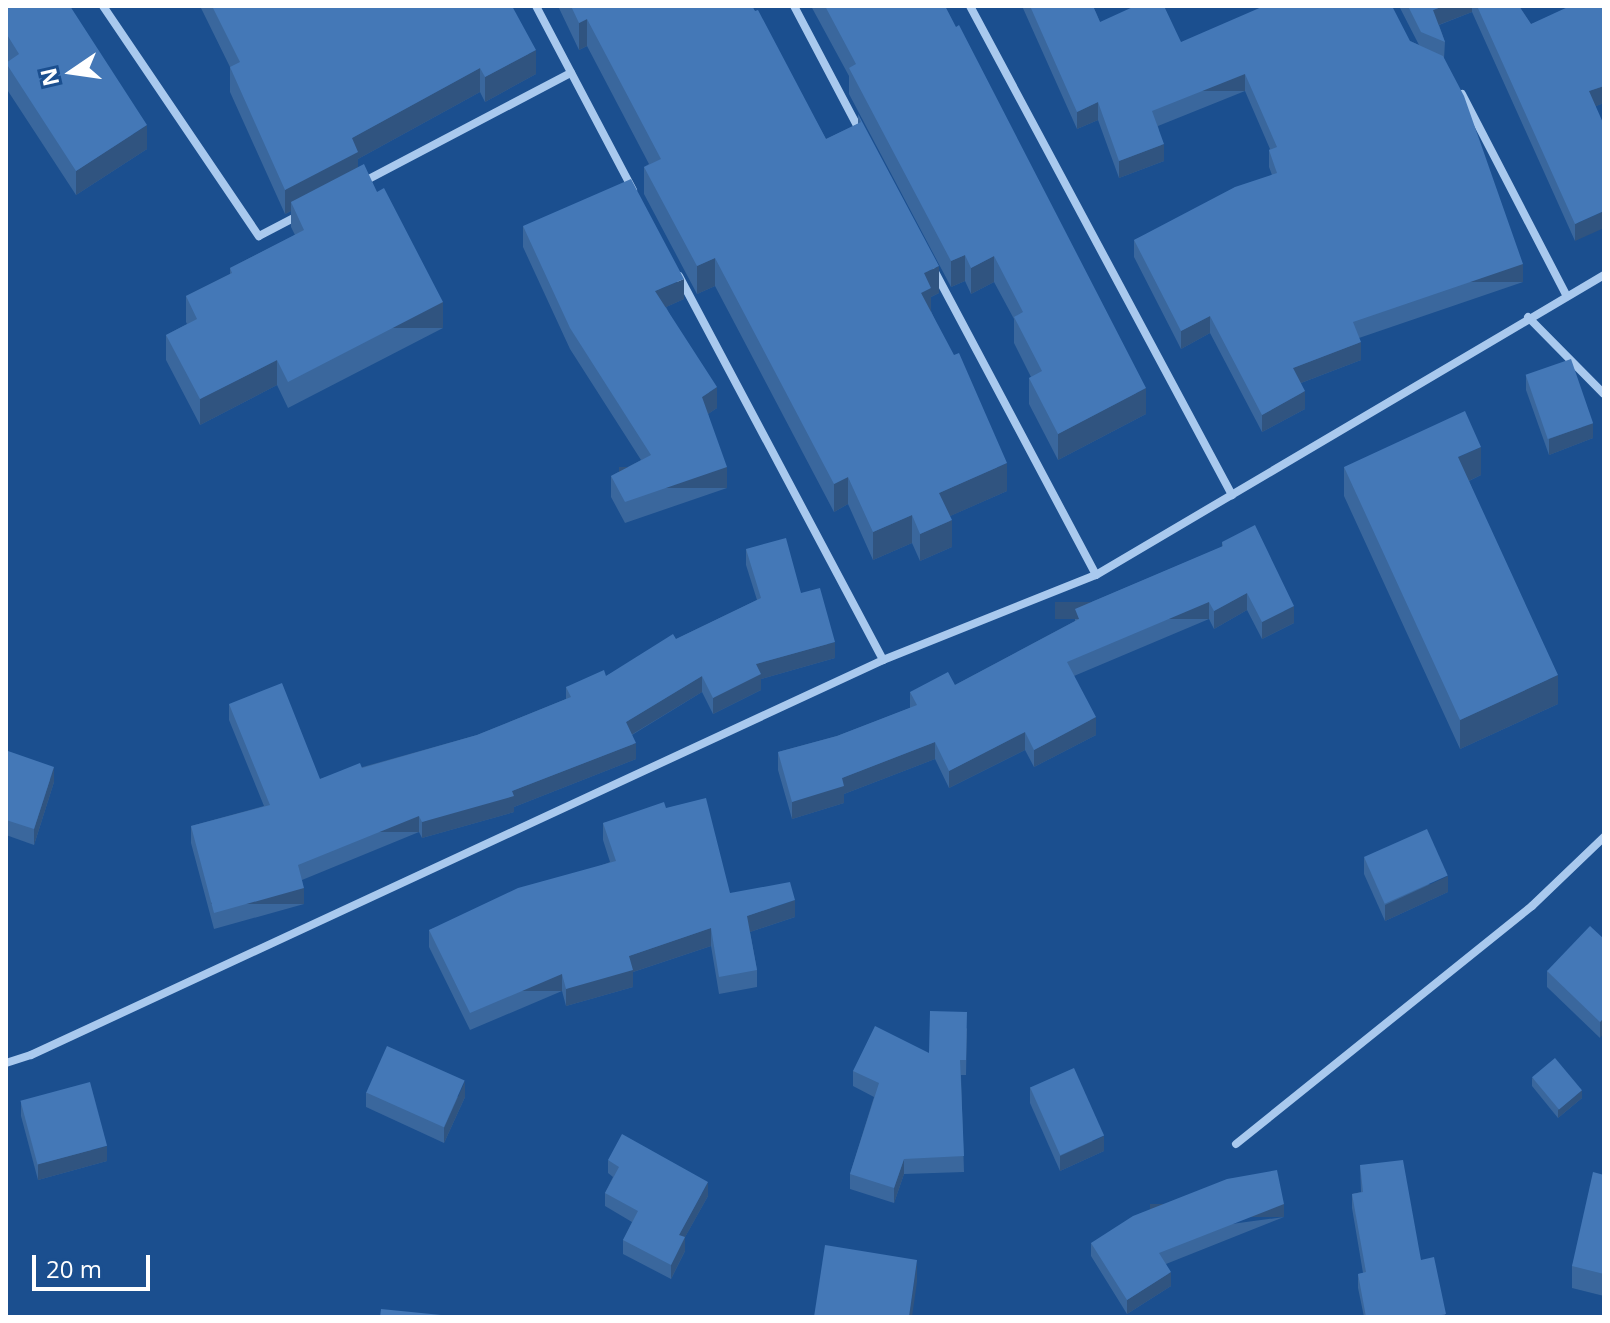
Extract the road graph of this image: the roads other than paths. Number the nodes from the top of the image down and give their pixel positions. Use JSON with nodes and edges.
{"nodes":[{"id":1,"x":103,"y":6,"type":"edge"},
{"id":2,"x":536,"y":6,"type":"edge"},
{"id":3,"x":794,"y":6,"type":"edge"},
{"id":4,"x":970,"y":6,"type":"edge"},
{"id":5,"x":571,"y":73,"type":"junction"},
{"id":6,"x":1455,"y":81,"type":"edge"},
{"id":7,"x":867,"y":145,"type":"edge"},
{"id":8,"x":354,"y":186,"type":"edge"},
{"id":9,"x":638,"y":199,"type":"edge"},
{"id":10,"x":313,"y":208,"type":"edge"},
{"id":11,"x":926,"y":256,"type":"edge"},
{"id":12,"x":675,"y":268,"type":"edge"},
{"id":13,"x":1604,"y":275,"type":"edge"},
{"id":14,"x":1566,"y":295,"type":"junction"},
{"id":15,"x":1528,"y":317,"type":"junction"},
{"id":16,"x":1604,"y":394,"type":"edge"},
{"id":17,"x":1232,"y":495,"type":"junction"},
{"id":18,"x":1096,"y":575,"type":"junction"},
{"id":19,"x":883,"y":660,"type":"junction"},
{"id":20,"x":1604,"y":837,"type":"edge"},
{"id":21,"x":6,"y":1063,"type":"edge"},
{"id":22,"x":1236,"y":1144,"type":"dead end"}],
"edges":[{"from":1,"to":10,"type":"street"},
{"from":2,"to":5,"type":"street"},
{"from":3,"to":7,"type":"street"},
{"from":4,"to":17,"type":"street"},
{"from":5,"to":8,"type":"street"},
{"from":5,"to":9,"type":"street"},
{"from":6,"to":14,"type":"street"},
{"from":11,"to":18,"type":"street"},
{"from":12,"to":19,"type":"street"},
{"from":13,"to":14,"type":"street"},
{"from":14,"to":15,"type":"street"},
{"from":15,"to":16,"type":"street"},
{"from":15,"to":17,"type":"street"},
{"from":17,"to":18,"type":"street"},
{"from":18,"to":19,"type":"street"},
{"from":19,"to":21,"type":"street"},
{"from":20,"to":22,"type":"street"}]}
